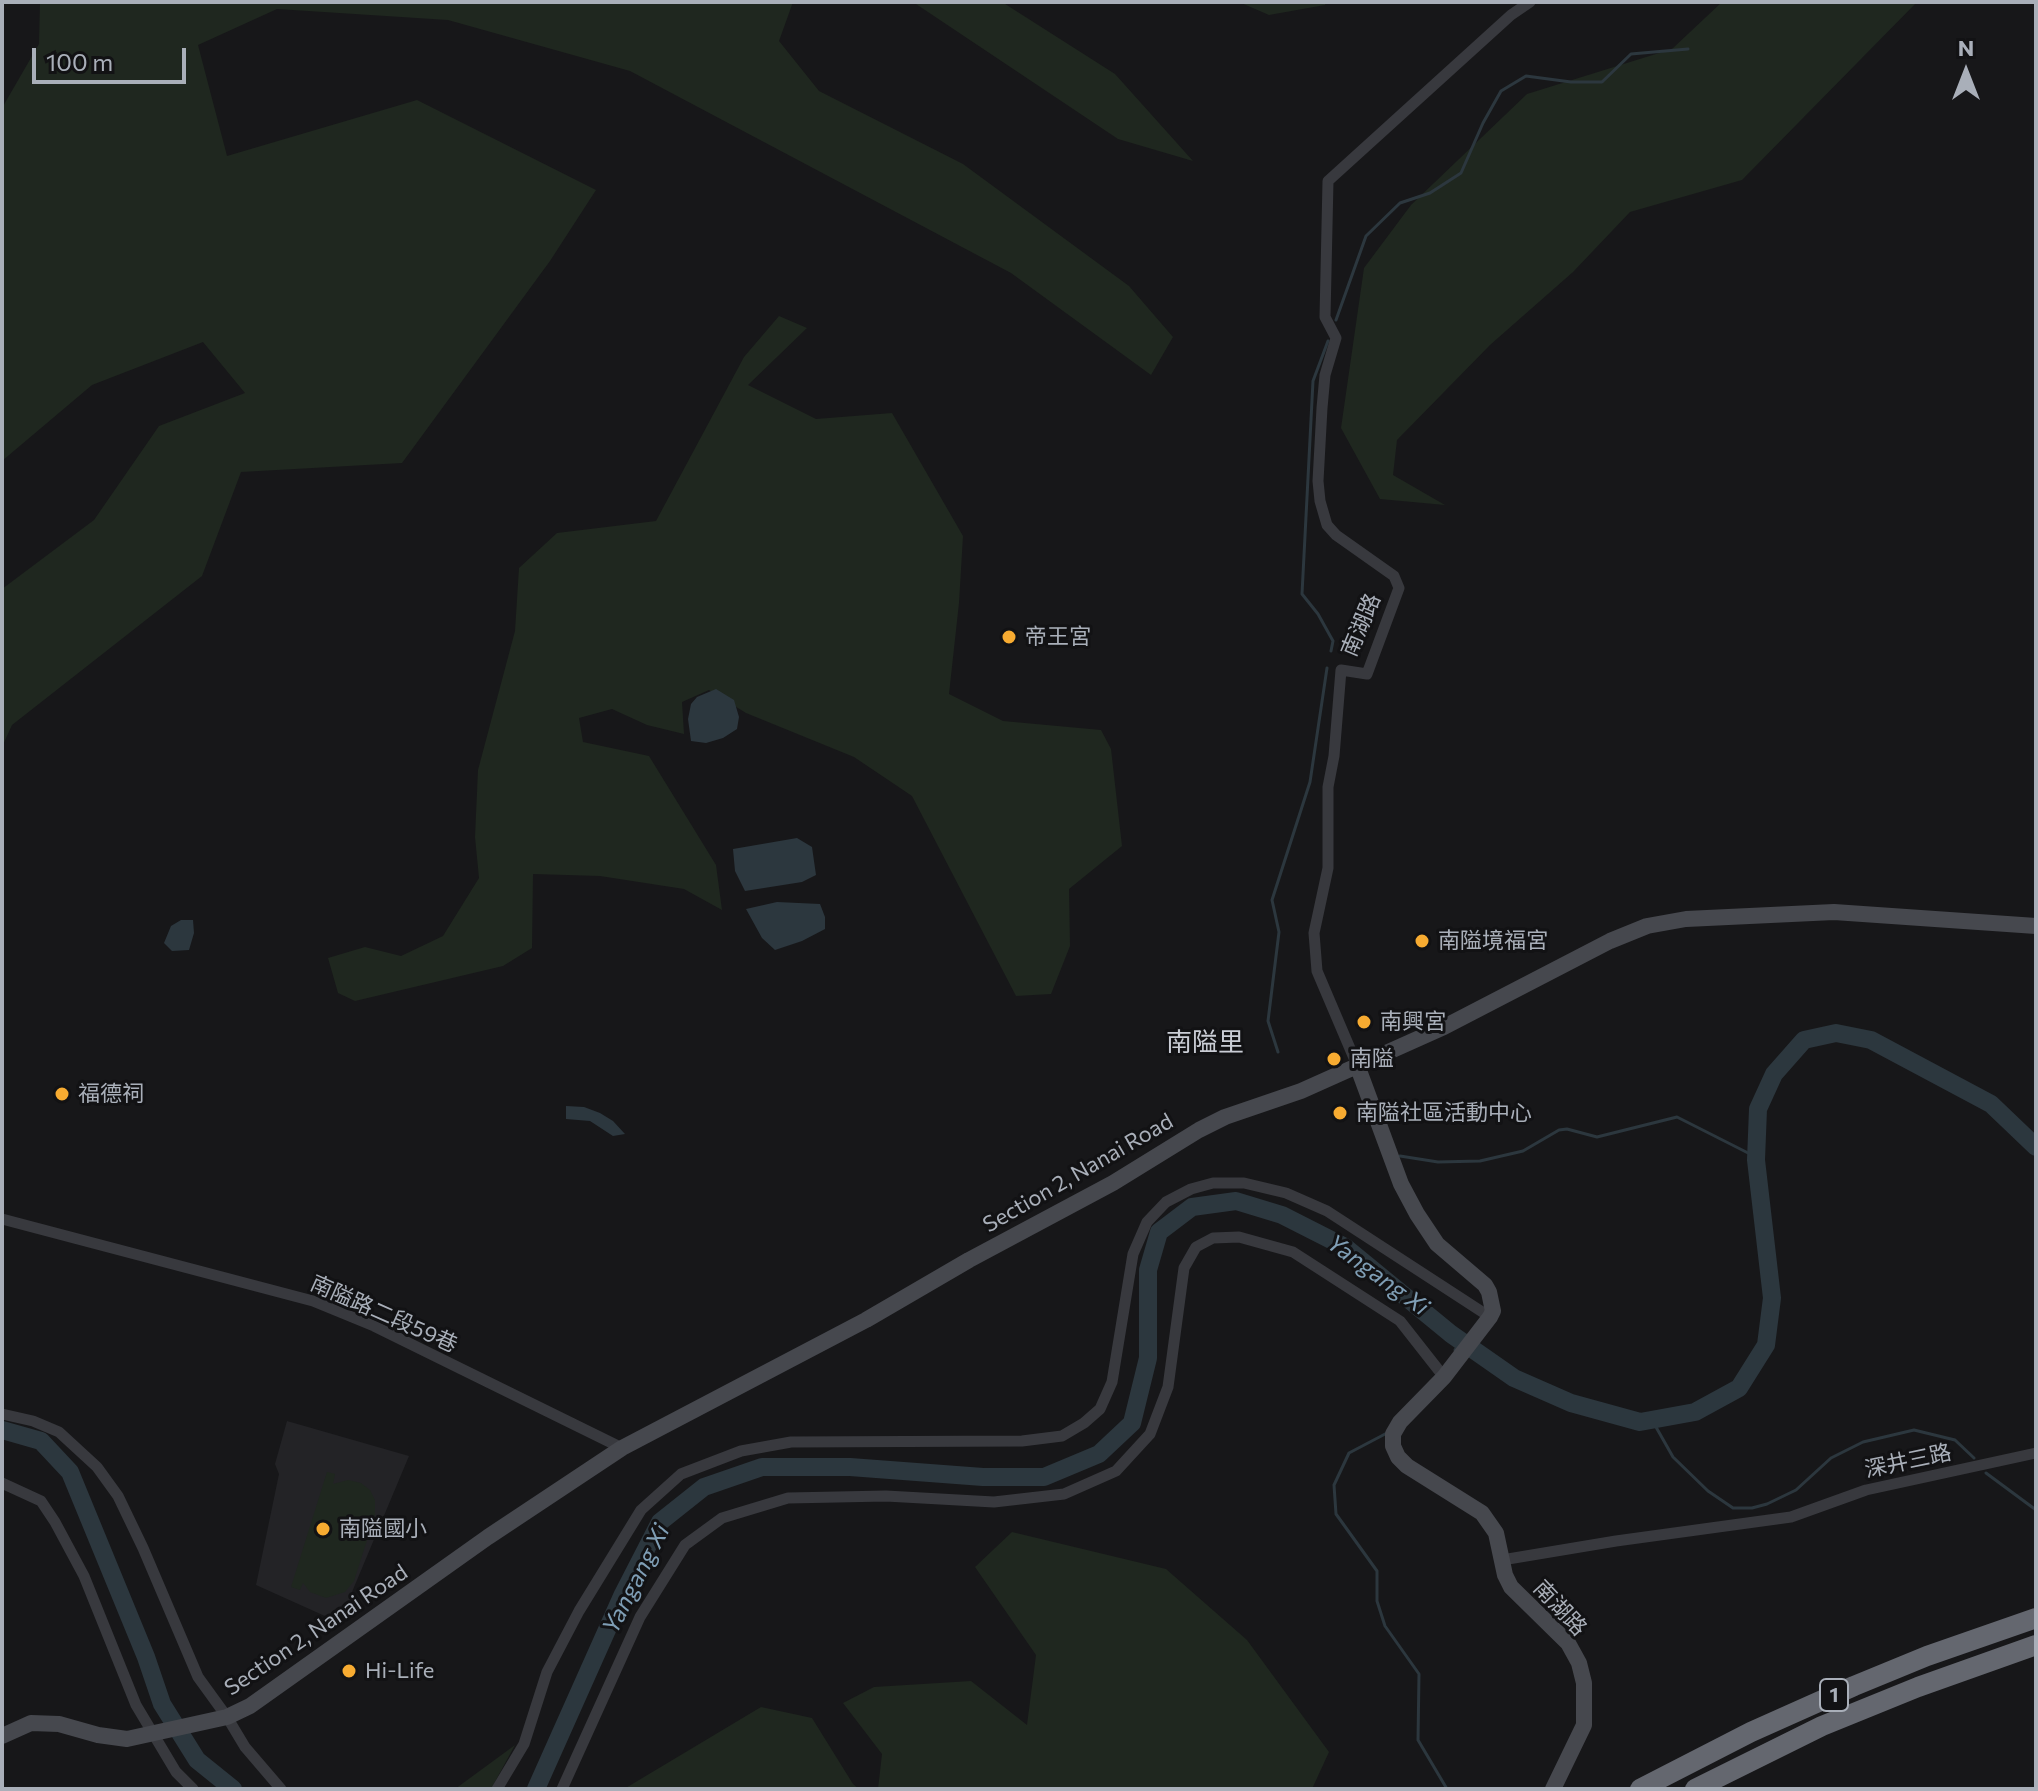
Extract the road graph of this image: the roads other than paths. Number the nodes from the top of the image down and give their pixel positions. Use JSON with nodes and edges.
{"nodes":[{"id":1,"x":1530,"y":2,"type":"edge"},
{"id":2,"x":2036,"y":926,"type":"edge"},
{"id":3,"x":1357,"y":1065,"type":"junction"},
{"id":4,"x":2,"y":1219,"type":"edge"},
{"id":5,"x":1490,"y":1317,"type":"junction"},
{"id":6,"x":1444,"y":1377,"type":"junction"},
{"id":7,"x":2,"y":1414,"type":"edge"},
{"id":8,"x":622,"y":1448,"type":"junction"},
{"id":9,"x":2036,"y":1453,"type":"edge"},
{"id":10,"x":2,"y":1483,"type":"edge"},
{"id":11,"x":1502,"y":1560,"type":"junction"},
{"id":12,"x":2036,"y":1618,"type":"edge"},
{"id":13,"x":2036,"y":1645,"type":"edge"},
{"id":14,"x":227,"y":1717,"type":"junction"},
{"id":15,"x":152,"y":1732,"type":"junction"},
{"id":16,"x":2,"y":1736,"type":"edge"},
{"id":17,"x":193,"y":1789,"type":"edge"},
{"id":18,"x":281,"y":1789,"type":"edge"},
{"id":19,"x":497,"y":1789,"type":"edge"},
{"id":20,"x":562,"y":1789,"type":"edge"},
{"id":21,"x":1553,"y":1789,"type":"edge"},
{"id":22,"x":1640,"y":1789,"type":"edge"},
{"id":23,"x":1695,"y":1789,"type":"edge"}],
"edges":[{"from":1,"to":3,"type":"street","name":"南湖路"},
{"from":2,"to":3,"type":"street","name":"Section 2, Nanai Road"},
{"from":3,"to":5,"type":"street","name":"南湖路"},
{"from":3,"to":8,"type":"street","name":"Section 2, Nanai Road"},
{"from":4,"to":8,"type":"street","name":"南隘路二段59巷"},
{"from":5,"to":6,"type":"street"},
{"from":5,"to":19,"type":"street"},
{"from":6,"to":11,"type":"street","name":"南湖路"},
{"from":6,"to":20,"type":"street"},
{"from":7,"to":14,"type":"street"},
{"from":8,"to":14,"type":"street","name":"Section 2, Nanai Road"},
{"from":9,"to":11,"type":"street","name":"深井三路"},
{"from":10,"to":15,"type":"street"},
{"from":11,"to":21,"type":"street","name":"南湖路"},
{"from":12,"to":22,"type":"highway","number":"1"},
{"from":13,"to":23,"type":"highway","number":"1"},
{"from":14,"to":15,"type":"street","name":"Section 2, Nanai Road"},
{"from":14,"to":18,"type":"street"},
{"from":15,"to":16,"type":"street","name":"Section 2, Nanai Road"},
{"from":15,"to":17,"type":"street"}]}
